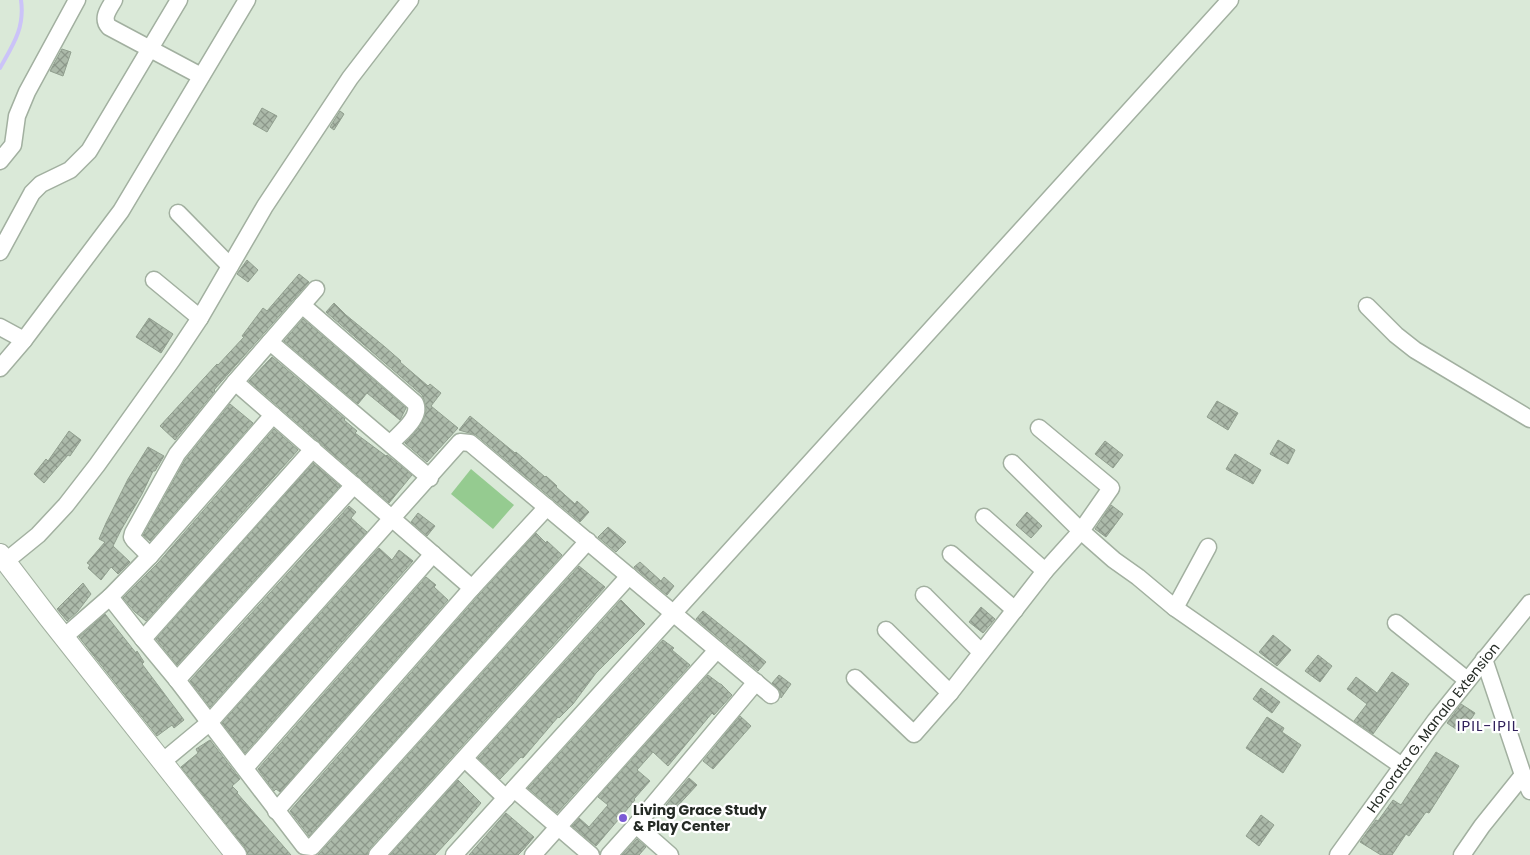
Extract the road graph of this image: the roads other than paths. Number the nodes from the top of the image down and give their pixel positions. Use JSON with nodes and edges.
{"nodes":[{"id":1,"x":77,"y":0,"type":"edge"},
{"id":2,"x":114,"y":0,"type":"edge"},
{"id":3,"x":179,"y":0,"type":"edge"},
{"id":4,"x":247,"y":0,"type":"edge"},
{"id":5,"x":410,"y":0,"type":"edge"},
{"id":6,"x":1230,"y":0,"type":"edge"},
{"id":7,"x":150,"y":49,"type":"junction"},
{"id":8,"x":201,"y":76,"type":"junction"},
{"id":9,"x":0,"y":161,"type":"edge"},
{"id":10,"x":178,"y":213,"type":"dead end"},
{"id":11,"x":0,"y":252,"type":"edge"},
{"id":12,"x":230,"y":266,"type":"junction"},
{"id":13,"x":154,"y":280,"type":"dead end"},
{"id":14,"x":316,"y":289,"type":"dead end"},
{"id":15,"x":302,"y":305,"type":"junction"},
{"id":16,"x":1367,"y":306,"type":"dead end"},
{"id":17,"x":200,"y":318,"type":"junction"},
{"id":18,"x":0,"y":327,"type":"edge"},
{"id":19,"x":24,"y":340,"type":"junction"},
{"id":20,"x":270,"y":342,"type":"junction"},
{"id":21,"x":0,"y":368,"type":"edge"},
{"id":22,"x":235,"y":382,"type":"junction"},
{"id":23,"x":273,"y":415,"type":"junction"},
{"id":24,"x":1530,"y":419,"type":"edge"},
{"id":25,"x":1039,"y":428,"type":"dead end"},
{"id":26,"x":390,"y":443,"type":"junction"},
{"id":27,"x":313,"y":450,"type":"junction"},
{"id":28,"x":1012,"y":464,"type":"dead end"},
{"id":29,"x":430,"y":478,"type":"junction"},
{"id":30,"x":354,"y":485,"type":"junction"},
{"id":31,"x":547,"y":507,"type":"junction"},
{"id":32,"x":984,"y":517,"type":"dead end"},
{"id":33,"x":393,"y":519,"type":"junction"},
{"id":34,"x":1082,"y":531,"type":"junction"},
{"id":35,"x":588,"y":541,"type":"junction"},
{"id":36,"x":1208,"y":547,"type":"dead end"},
{"id":37,"x":433,"y":554,"type":"junction"},
{"id":38,"x":951,"y":554,"type":"dead end"},
{"id":39,"x":150,"y":556,"type":"junction"},
{"id":40,"x":3,"y":558,"type":"edge"},
{"id":41,"x":1045,"y":571,"type":"junction"},
{"id":42,"x":629,"y":576,"type":"junction"},
{"id":43,"x":472,"y":588,"type":"junction"},
{"id":44,"x":924,"y":595,"type":"dead end"},
{"id":45,"x":110,"y":597,"type":"junction"},
{"id":46,"x":1530,"y":603,"type":"edge"},
{"id":47,"x":1175,"y":608,"type":"junction"},
{"id":48,"x":1015,"y":610,"type":"junction"},
{"id":49,"x":672,"y":612,"type":"junction"},
{"id":50,"x":1396,"y":623,"type":"dead end"},
{"id":51,"x":886,"y":630,"type":"dead end"},
{"id":52,"x":64,"y":637,"type":"junction"},
{"id":53,"x":143,"y":639,"type":"junction"},
{"id":54,"x":717,"y":650,"type":"junction"},
{"id":55,"x":981,"y":652,"type":"junction"},
{"id":56,"x":1484,"y":658,"type":"junction"},
{"id":57,"x":855,"y":678,"type":"dead end"},
{"id":58,"x":177,"y":680,"type":"junction"},
{"id":59,"x":1467,"y":680,"type":"junction"},
{"id":60,"x":756,"y":682,"type":"junction"},
{"id":61,"x":950,"y":693,"type":"junction"},
{"id":62,"x":771,"y":695,"type":"dead end"},
{"id":63,"x":209,"y":723,"type":"junction"},
{"id":64,"x":465,"y":759,"type":"junction"},
{"id":65,"x":162,"y":762,"type":"junction"},
{"id":66,"x":1402,"y":766,"type":"junction"},
{"id":67,"x":245,"y":768,"type":"junction"},
{"id":68,"x":1523,"y":775,"type":"junction"},
{"id":69,"x":1530,"y":792,"type":"edge"},
{"id":70,"x":510,"y":793,"type":"junction"},
{"id":71,"x":276,"y":811,"type":"junction"},
{"id":72,"x":558,"y":826,"type":"junction"},
{"id":73,"x":636,"y":826,"type":"junction"},
{"id":74,"x":236,"y":855,"type":"edge"},
{"id":75,"x":377,"y":855,"type":"edge"},
{"id":76,"x":454,"y":855,"type":"edge"},
{"id":77,"x":532,"y":855,"type":"edge"},
{"id":78,"x":592,"y":855,"type":"edge"},
{"id":79,"x":609,"y":855,"type":"edge"},
{"id":80,"x":670,"y":855,"type":"edge"},
{"id":81,"x":1338,"y":855,"type":"edge"},
{"id":82,"x":1462,"y":855,"type":"edge"}],
"edges":[{"from":1,"to":9,"type":"street"},
{"from":2,"to":7,"type":"street"},
{"from":3,"to":7,"type":"street"},
{"from":4,"to":8,"type":"street"},
{"from":5,"to":12,"type":"street"},
{"from":6,"to":49,"type":"street"},
{"from":7,"to":8,"type":"street"},
{"from":7,"to":11,"type":"street"},
{"from":8,"to":19,"type":"street"},
{"from":10,"to":12,"type":"street"},
{"from":12,"to":17,"type":"street"},
{"from":13,"to":17,"type":"street"},
{"from":14,"to":15,"type":"street"},
{"from":15,"to":20,"type":"street"},
{"from":15,"to":26,"type":"street"},
{"from":16,"to":24,"type":"street"},
{"from":17,"to":40,"type":"street"},
{"from":18,"to":19,"type":"street"},
{"from":19,"to":21,"type":"street"},
{"from":20,"to":22,"type":"street"},
{"from":20,"to":26,"type":"street"},
{"from":22,"to":23,"type":"street"},
{"from":22,"to":39,"type":"street"},
{"from":23,"to":27,"type":"street"},
{"from":23,"to":39,"type":"street"},
{"from":25,"to":34,"type":"street"},
{"from":26,"to":29,"type":"street"},
{"from":27,"to":30,"type":"street"},
{"from":27,"to":53,"type":"street"},
{"from":28,"to":34,"type":"street"},
{"from":29,"to":31,"type":"street"},
{"from":29,"to":33,"type":"street"},
{"from":30,"to":33,"type":"street"},
{"from":30,"to":58,"type":"street"},
{"from":31,"to":35,"type":"street"},
{"from":31,"to":43,"type":"street"},
{"from":32,"to":41,"type":"street"},
{"from":33,"to":37,"type":"street"},
{"from":33,"to":63,"type":"street"},
{"from":34,"to":41,"type":"street"},
{"from":34,"to":47,"type":"street"},
{"from":35,"to":42,"type":"street"},
{"from":35,"to":71,"type":"street"},
{"from":36,"to":47,"type":"street"},
{"from":37,"to":43,"type":"street"},
{"from":37,"to":67,"type":"street"},
{"from":38,"to":48,"type":"street"},
{"from":39,"to":45,"type":"street"},
{"from":40,"to":52,"type":"street"},
{"from":41,"to":48,"type":"street"},
{"from":42,"to":49,"type":"street"},
{"from":42,"to":64,"type":"street"},
{"from":43,"to":71,"type":"street"},
{"from":44,"to":55,"type":"street"},
{"from":45,"to":52,"type":"street"},
{"from":45,"to":53,"type":"street"},
{"from":46,"to":56,"type":"street","name":"Honorata G. Manalo Extension"},
{"from":47,"to":66,"type":"street"},
{"from":48,"to":55,"type":"street"},
{"from":49,"to":54,"type":"street"},
{"from":49,"to":70,"type":"street"},
{"from":50,"to":59,"type":"street"},
{"from":51,"to":61,"type":"street"},
{"from":52,"to":65,"type":"street"},
{"from":53,"to":58,"type":"street"},
{"from":54,"to":60,"type":"street"},
{"from":54,"to":72,"type":"street"},
{"from":55,"to":61,"type":"street"},
{"from":56,"to":59,"type":"street","name":"Honorata G. Manalo Extension"},
{"from":56,"to":68,"type":"street"},
{"from":57,"to":61,"type":"street"},
{"from":58,"to":63,"type":"street"},
{"from":59,"to":66,"type":"street","name":"Honorata G. Manalo Extension"},
{"from":60,"to":62,"type":"street"},
{"from":60,"to":73,"type":"street"},
{"from":63,"to":65,"type":"street"},
{"from":63,"to":67,"type":"street"},
{"from":64,"to":70,"type":"street"},
{"from":64,"to":75,"type":"street"},
{"from":65,"to":74,"type":"street"},
{"from":66,"to":81,"type":"street","name":"Honorata G. Manalo Extension"},
{"from":67,"to":71,"type":"street"},
{"from":68,"to":69,"type":"street"},
{"from":68,"to":82,"type":"street"},
{"from":70,"to":72,"type":"street"},
{"from":70,"to":76,"type":"street"},
{"from":72,"to":77,"type":"street"},
{"from":72,"to":78,"type":"street"},
{"from":73,"to":79,"type":"street"},
{"from":73,"to":80,"type":"street"}]}
